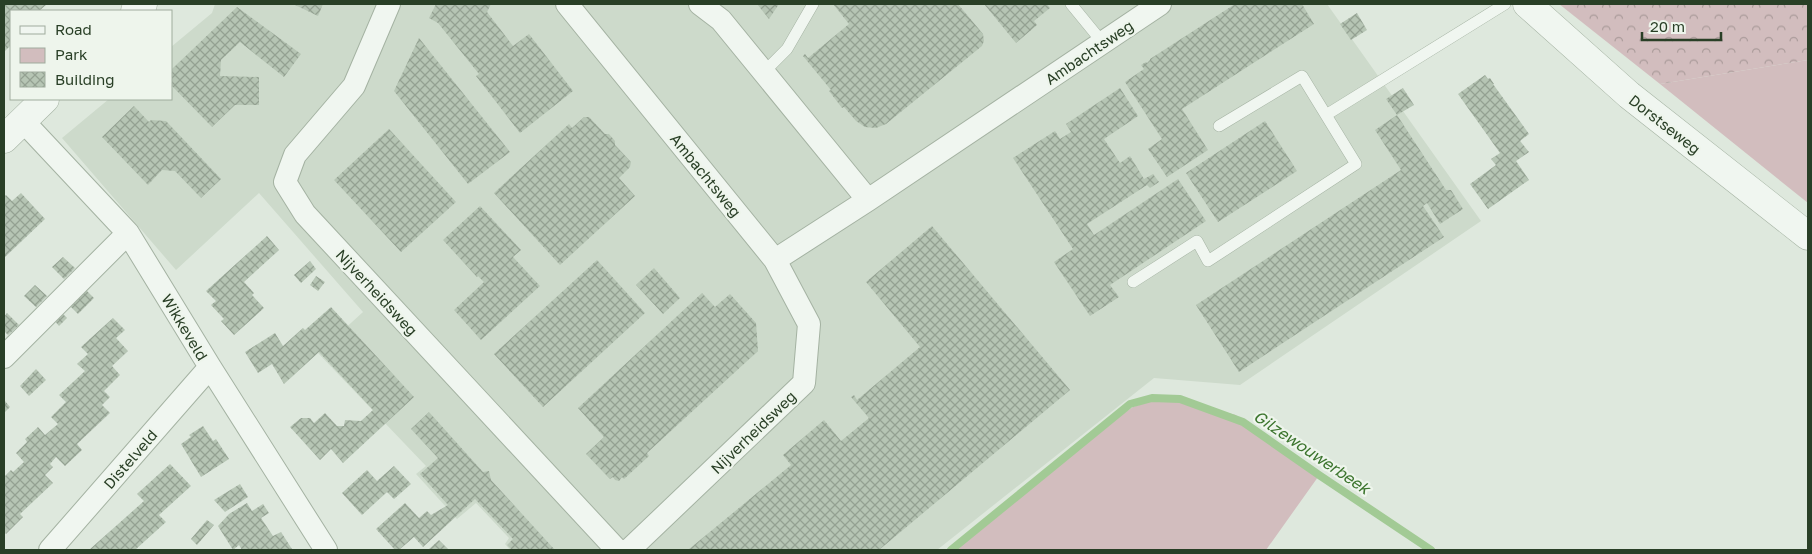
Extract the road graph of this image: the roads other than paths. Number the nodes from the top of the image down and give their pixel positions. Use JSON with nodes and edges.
{"nodes":[{"id":1,"x":389,"y":4,"type":"edge"},
{"id":2,"x":568,"y":4,"type":"edge"},
{"id":3,"x":700,"y":4,"type":"edge"},
{"id":4,"x":813,"y":4,"type":"edge"},
{"id":5,"x":1071,"y":4,"type":"edge"},
{"id":6,"x":1160,"y":4,"type":"edge"},
{"id":7,"x":1505,"y":4,"type":"edge"},
{"id":8,"x":1527,"y":4,"type":"edge"},
{"id":9,"x":1103,"y":43,"type":"junction"},
{"id":10,"x":764,"y":72,"type":"junction"},
{"id":11,"x":44,"y":100,"type":"edge"},
{"id":12,"x":1326,"y":115,"type":"junction"},
{"id":13,"x":23,"y":121,"type":"junction"},
{"id":14,"x":1219,"y":126,"type":"dead end"},
{"id":15,"x":4,"y":140,"type":"edge"},
{"id":16,"x":868,"y":200,"type":"junction"},
{"id":17,"x":128,"y":233,"type":"junction"},
{"id":18,"x":1808,"y":236,"type":"edge"},
{"id":19,"x":775,"y":260,"type":"junction"},
{"id":20,"x":1133,"y":282,"type":"dead end"},
{"id":21,"x":4,"y":357,"type":"edge"},
{"id":22,"x":210,"y":367,"type":"junction"},
{"id":23,"x":50,"y":550,"type":"edge"},
{"id":24,"x":326,"y":550,"type":"edge"},
{"id":25,"x":617,"y":550,"type":"edge"},
{"id":26,"x":629,"y":550,"type":"edge"}],
"edges":[{"from":1,"to":25,"type":"street","name":"Nijverheidsweg"},
{"from":2,"to":19,"type":"street","name":"Ambachtsweg"},
{"from":3,"to":10,"type":"street"},
{"from":4,"to":10,"type":"lane"},
{"from":5,"to":9,"type":"lane"},
{"from":6,"to":9,"type":"street","name":"Ambachtsweg"},
{"from":7,"to":12,"type":"lane"},
{"from":8,"to":18,"type":"street","name":"Dorstseweg"},
{"from":9,"to":16,"type":"street","name":"Ambachtsweg"},
{"from":10,"to":16,"type":"street"},
{"from":11,"to":13,"type":"street"},
{"from":12,"to":14,"type":"lane"},
{"from":12,"to":20,"type":"lane"},
{"from":13,"to":15,"type":"street"},
{"from":13,"to":17,"type":"street","name":"Wikkeveld"},
{"from":16,"to":19,"type":"street","name":"Ambachtsweg"},
{"from":17,"to":21,"type":"street"},
{"from":17,"to":22,"type":"street","name":"Wikkeveld"},
{"from":19,"to":26,"type":"street","name":"Nijverheidsweg"},
{"from":22,"to":23,"type":"street","name":"Distelveld"},
{"from":22,"to":24,"type":"street","name":"Wikkeveld"}]}
